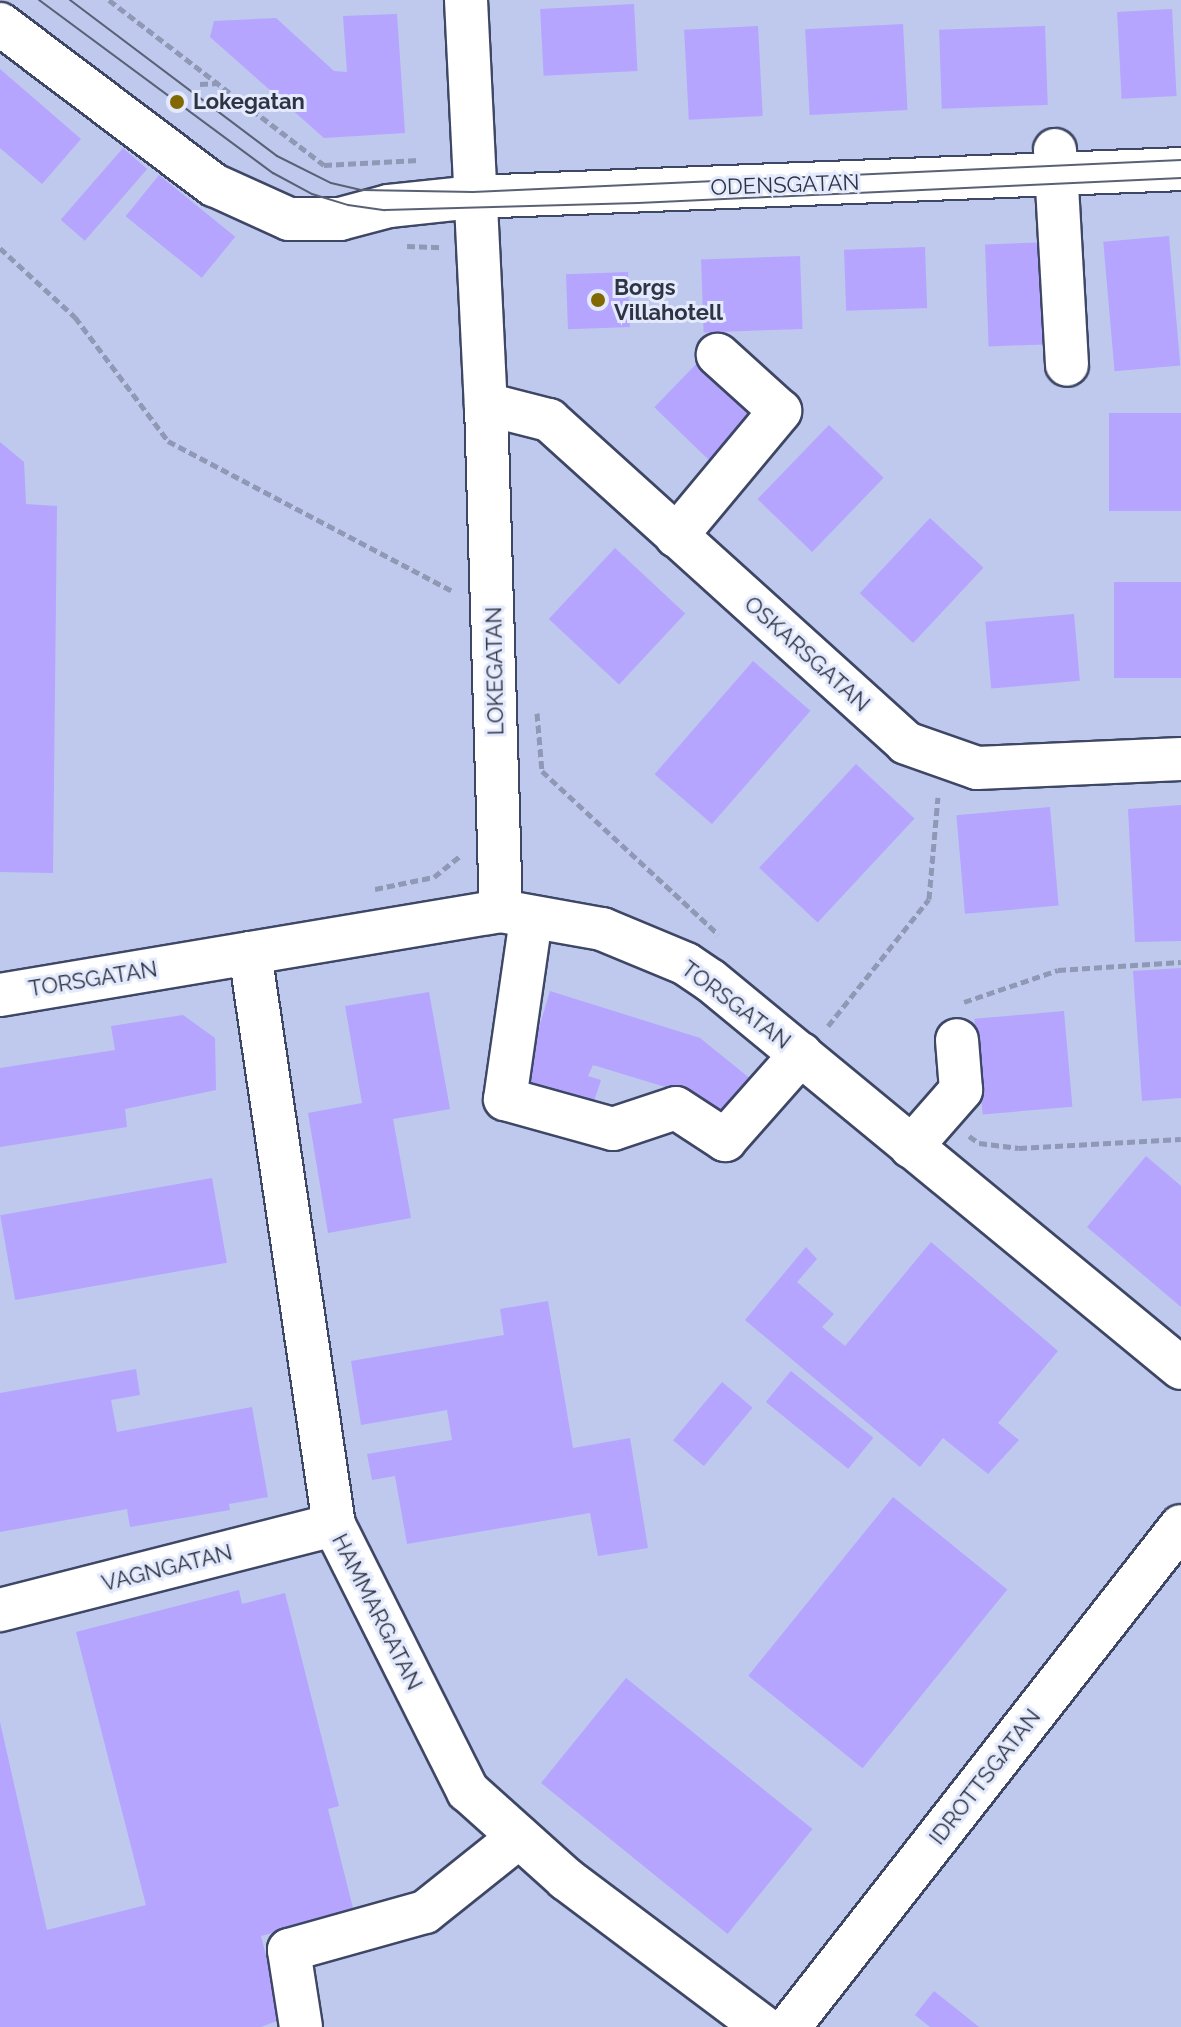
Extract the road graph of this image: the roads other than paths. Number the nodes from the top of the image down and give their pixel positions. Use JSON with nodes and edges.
{"nodes":[{"id":1,"x":466,"y":0,"type":"edge"},
{"id":2,"x":0,"y":24,"type":"edge"},
{"id":3,"x":1181,"y":145,"type":"edge"},
{"id":4,"x":1056,"y":162,"type":"junction"},
{"id":5,"x":1181,"y":169,"type":"edge"},
{"id":6,"x":472,"y":176,"type":"junction"},
{"id":7,"x":718,"y":355,"type":"dead end"},
{"id":8,"x":1067,"y":365,"type":"dead end"},
{"id":9,"x":486,"y":404,"type":"junction"},
{"id":10,"x":676,"y":536,"type":"junction"},
{"id":11,"x":1181,"y":759,"type":"edge"},
{"id":12,"x":516,"y":915,"type":"junction"},
{"id":13,"x":250,"y":953,"type":"junction"},
{"id":14,"x":0,"y":995,"type":"edge"},
{"id":15,"x":815,"y":1032,"type":"junction"},
{"id":16,"x":957,"y":1040,"type":"road end"},
{"id":17,"x":911,"y":1147,"type":"junction"},
{"id":18,"x":1181,"y":1368,"type":"edge"},
{"id":19,"x":334,"y":1525,"type":"junction"},
{"id":20,"x":1181,"y":1526,"type":"edge"},
{"id":21,"x":0,"y":1610,"type":"edge"},
{"id":22,"x":519,"y":1837,"type":"junction"},
{"id":23,"x":301,"y":2027,"type":"edge"},
{"id":24,"x":763,"y":2027,"type":"edge"},
{"id":25,"x":789,"y":2027,"type":"edge"}],
"edges":[{"from":1,"to":6,"type":"street","name":"LOKEGATAN"},
{"from":2,"to":6,"type":"street"},
{"from":3,"to":4,"type":"street"},
{"from":4,"to":5,"type":"street"},
{"from":4,"to":6,"type":"street"},
{"from":4,"to":8,"type":"street"},
{"from":6,"to":9,"type":"street","name":"LOKEGATAN"},
{"from":7,"to":10,"type":"street"},
{"from":9,"to":10,"type":"street","name":"OSKARSGATAN"},
{"from":9,"to":12,"type":"street","name":"LOKEGATAN"},
{"from":10,"to":11,"type":"street","name":"OSKARSGATAN"},
{"from":12,"to":13,"type":"street","name":"TORSGATAN"},
{"from":12,"to":15,"type":"street","name":"TORSGATAN"},
{"from":12,"to":15,"type":"street","name":"LOKEGATAN"},
{"from":13,"to":14,"type":"street","name":"TORSGATAN"},
{"from":13,"to":19,"type":"street","name":"HAMMARGATAN"},
{"from":15,"to":17,"type":"street","name":"TORSGATAN"},
{"from":16,"to":17,"type":"street"},
{"from":17,"to":18,"type":"street","name":"TORSGATAN"},
{"from":19,"to":21,"type":"street","name":"VAGNGATAN"},
{"from":19,"to":22,"type":"street","name":"HAMMARGATAN"},
{"from":20,"to":25,"type":"street","name":"IDROTTSGATAN"},
{"from":22,"to":23,"type":"street"},
{"from":22,"to":24,"type":"street","name":"HAMMARGATAN"}]}
